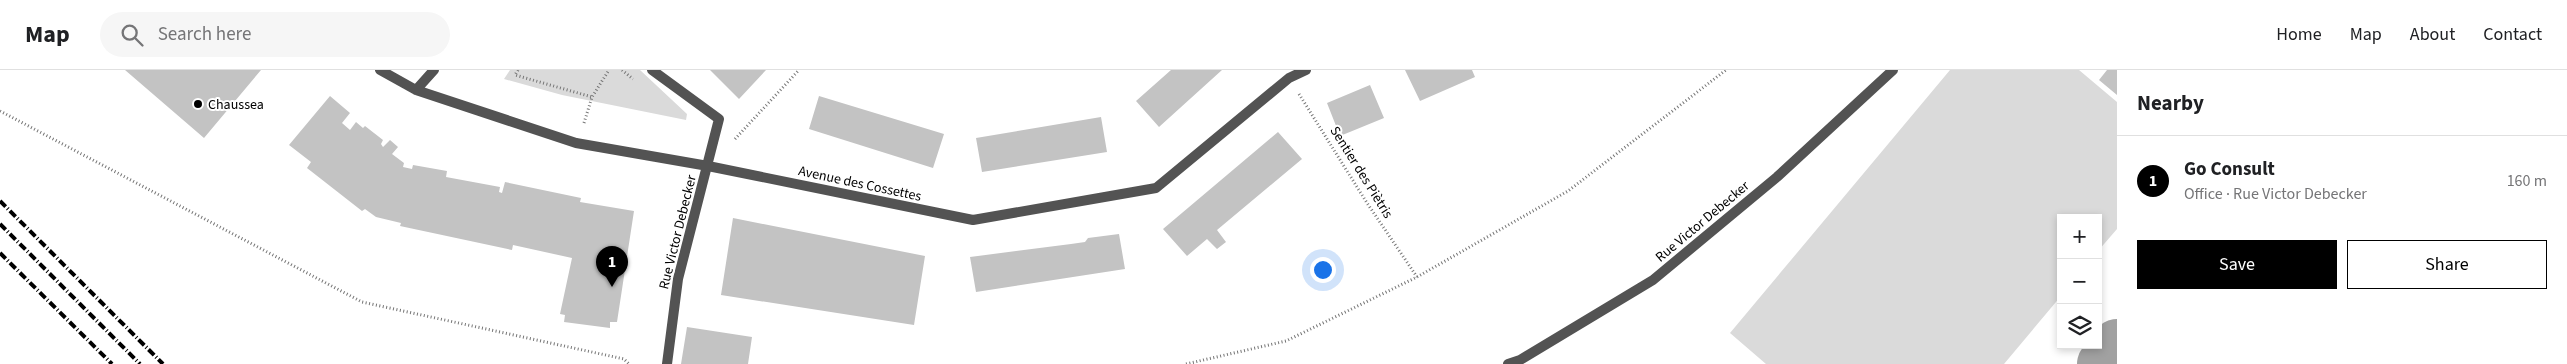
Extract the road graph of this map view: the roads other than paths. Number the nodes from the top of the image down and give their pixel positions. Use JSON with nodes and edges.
{"nodes":[{"id":1,"x":380,"y":70,"type":"edge"},
{"id":2,"x":434,"y":70,"type":"edge"},
{"id":3,"x":652,"y":70,"type":"edge"},
{"id":4,"x":1306,"y":70,"type":"edge"},
{"id":5,"x":1893,"y":70,"type":"edge"},
{"id":6,"x":1286,"y":74,"type":"edge"},
{"id":7,"x":416,"y":90,"type":"junction"},
{"id":8,"x":708,"y":166,"type":"junction"},
{"id":9,"x":667,"y":364,"type":"edge"},
{"id":10,"x":1508,"y":364,"type":"edge"}],
"edges":[{"from":1,"to":7,"type":"street","name":"Avenue des Cossettes"},
{"from":2,"to":7,"type":"street"},
{"from":3,"to":8,"type":"street","name":"Rue Victor Debecker"},
{"from":4,"to":6,"type":"street","name":"Avenue des Cossettes"},
{"from":5,"to":10,"type":"street","name":"Rue Victor Debecker"},
{"from":6,"to":8,"type":"street","name":"Avenue des Cossettes"},
{"from":7,"to":8,"type":"street","name":"Avenue des Cossettes"},
{"from":8,"to":9,"type":"street","name":"Rue Victor Debecker"}]}
